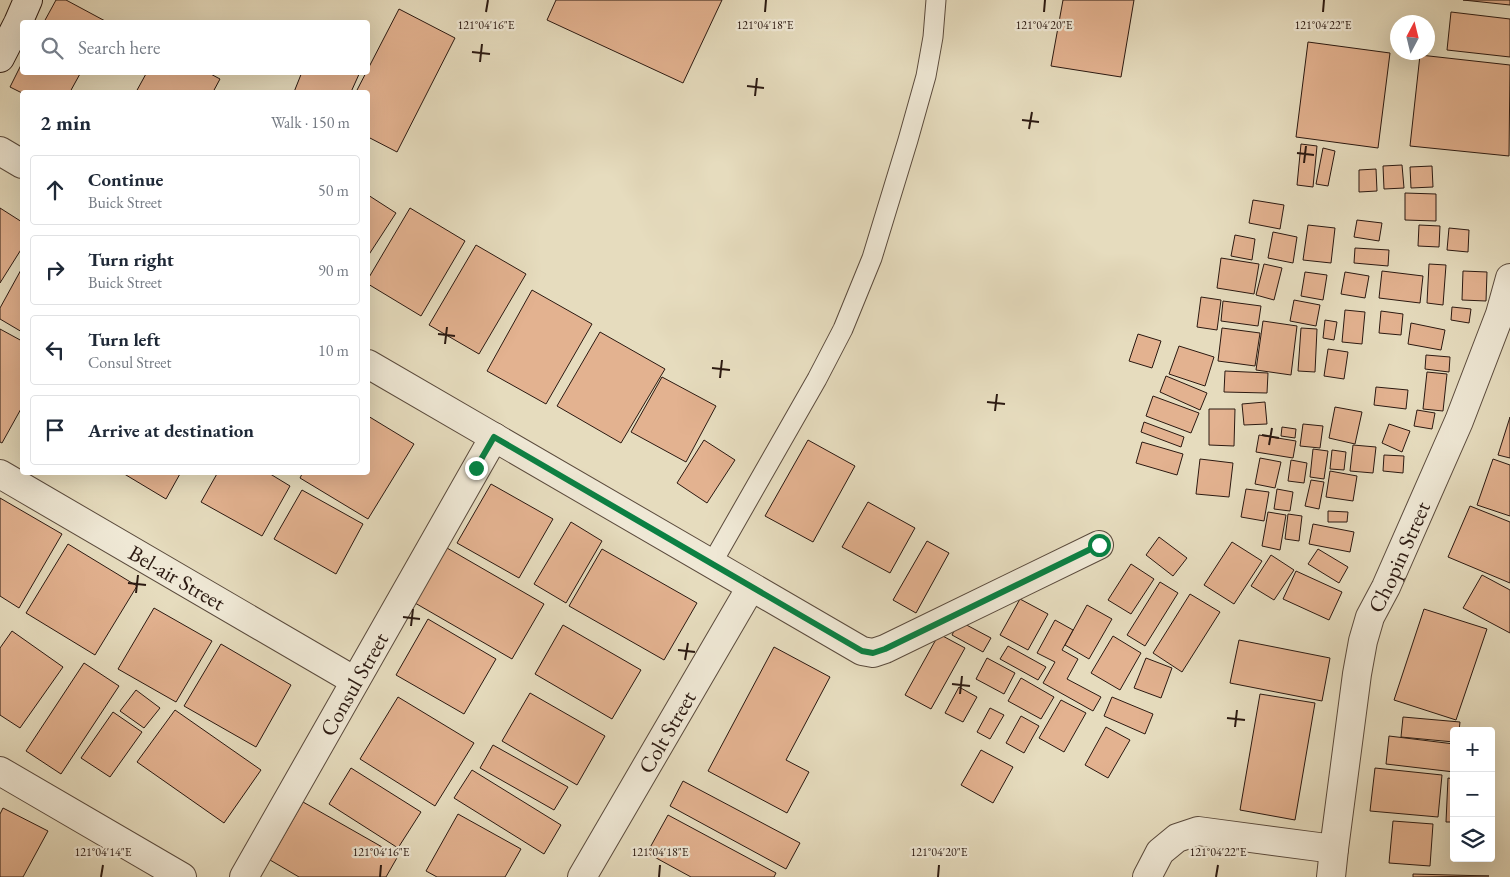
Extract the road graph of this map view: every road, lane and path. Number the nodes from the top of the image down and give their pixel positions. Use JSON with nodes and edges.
{"nodes":[{"id":1,"x":28,"y":0,"type":"edge"},
{"id":2,"x":936,"y":0,"type":"edge"},
{"id":3,"x":0,"y":58,"type":"edge"},
{"id":4,"x":0,"y":151,"type":"edge"},
{"id":5,"x":20,"y":163,"type":"edge"},
{"id":6,"x":1510,"y":278,"type":"edge"},
{"id":7,"x":370,"y":365,"type":"edge"},
{"id":8,"x":494,"y":437,"type":"junction"},
{"id":9,"x":0,"y":474,"type":"edge"},
{"id":10,"x":1099,"y":545,"type":"dead end"},
{"id":11,"x":712,"y":563,"type":"junction"},
{"id":12,"x":751,"y":587,"type":"junction"},
{"id":13,"x":355,"y":682,"type":"junction"},
{"id":14,"x":0,"y":771,"type":"edge"},
{"id":15,"x":1334,"y":848,"type":"junction"},
{"id":16,"x":182,"y":877,"type":"edge"},
{"id":17,"x":244,"y":877,"type":"edge"},
{"id":18,"x":582,"y":877,"type":"edge"},
{"id":19,"x":1147,"y":877,"type":"edge"},
{"id":20,"x":1331,"y":877,"type":"edge"}],
"edges":[{"from":1,"to":3,"type":"street"},
{"from":2,"to":11,"type":"lane"},
{"from":4,"to":5,"type":"street"},
{"from":6,"to":15,"type":"street","name":"Chopin Street"},
{"from":7,"to":8,"type":"street"},
{"from":8,"to":11,"type":"street"},
{"from":8,"to":13,"type":"street","name":"Consul Street"},
{"from":9,"to":13,"type":"street","name":"Bel-air Street"},
{"from":10,"to":12,"type":"street"},
{"from":11,"to":12,"type":"street"},
{"from":12,"to":18,"type":"street","name":"Colt Street"},
{"from":13,"to":17,"type":"street","name":"Consul Street"},
{"from":14,"to":16,"type":"street"},
{"from":15,"to":19,"type":"street"},
{"from":15,"to":20,"type":"street","name":"Chopin Street"}]}
